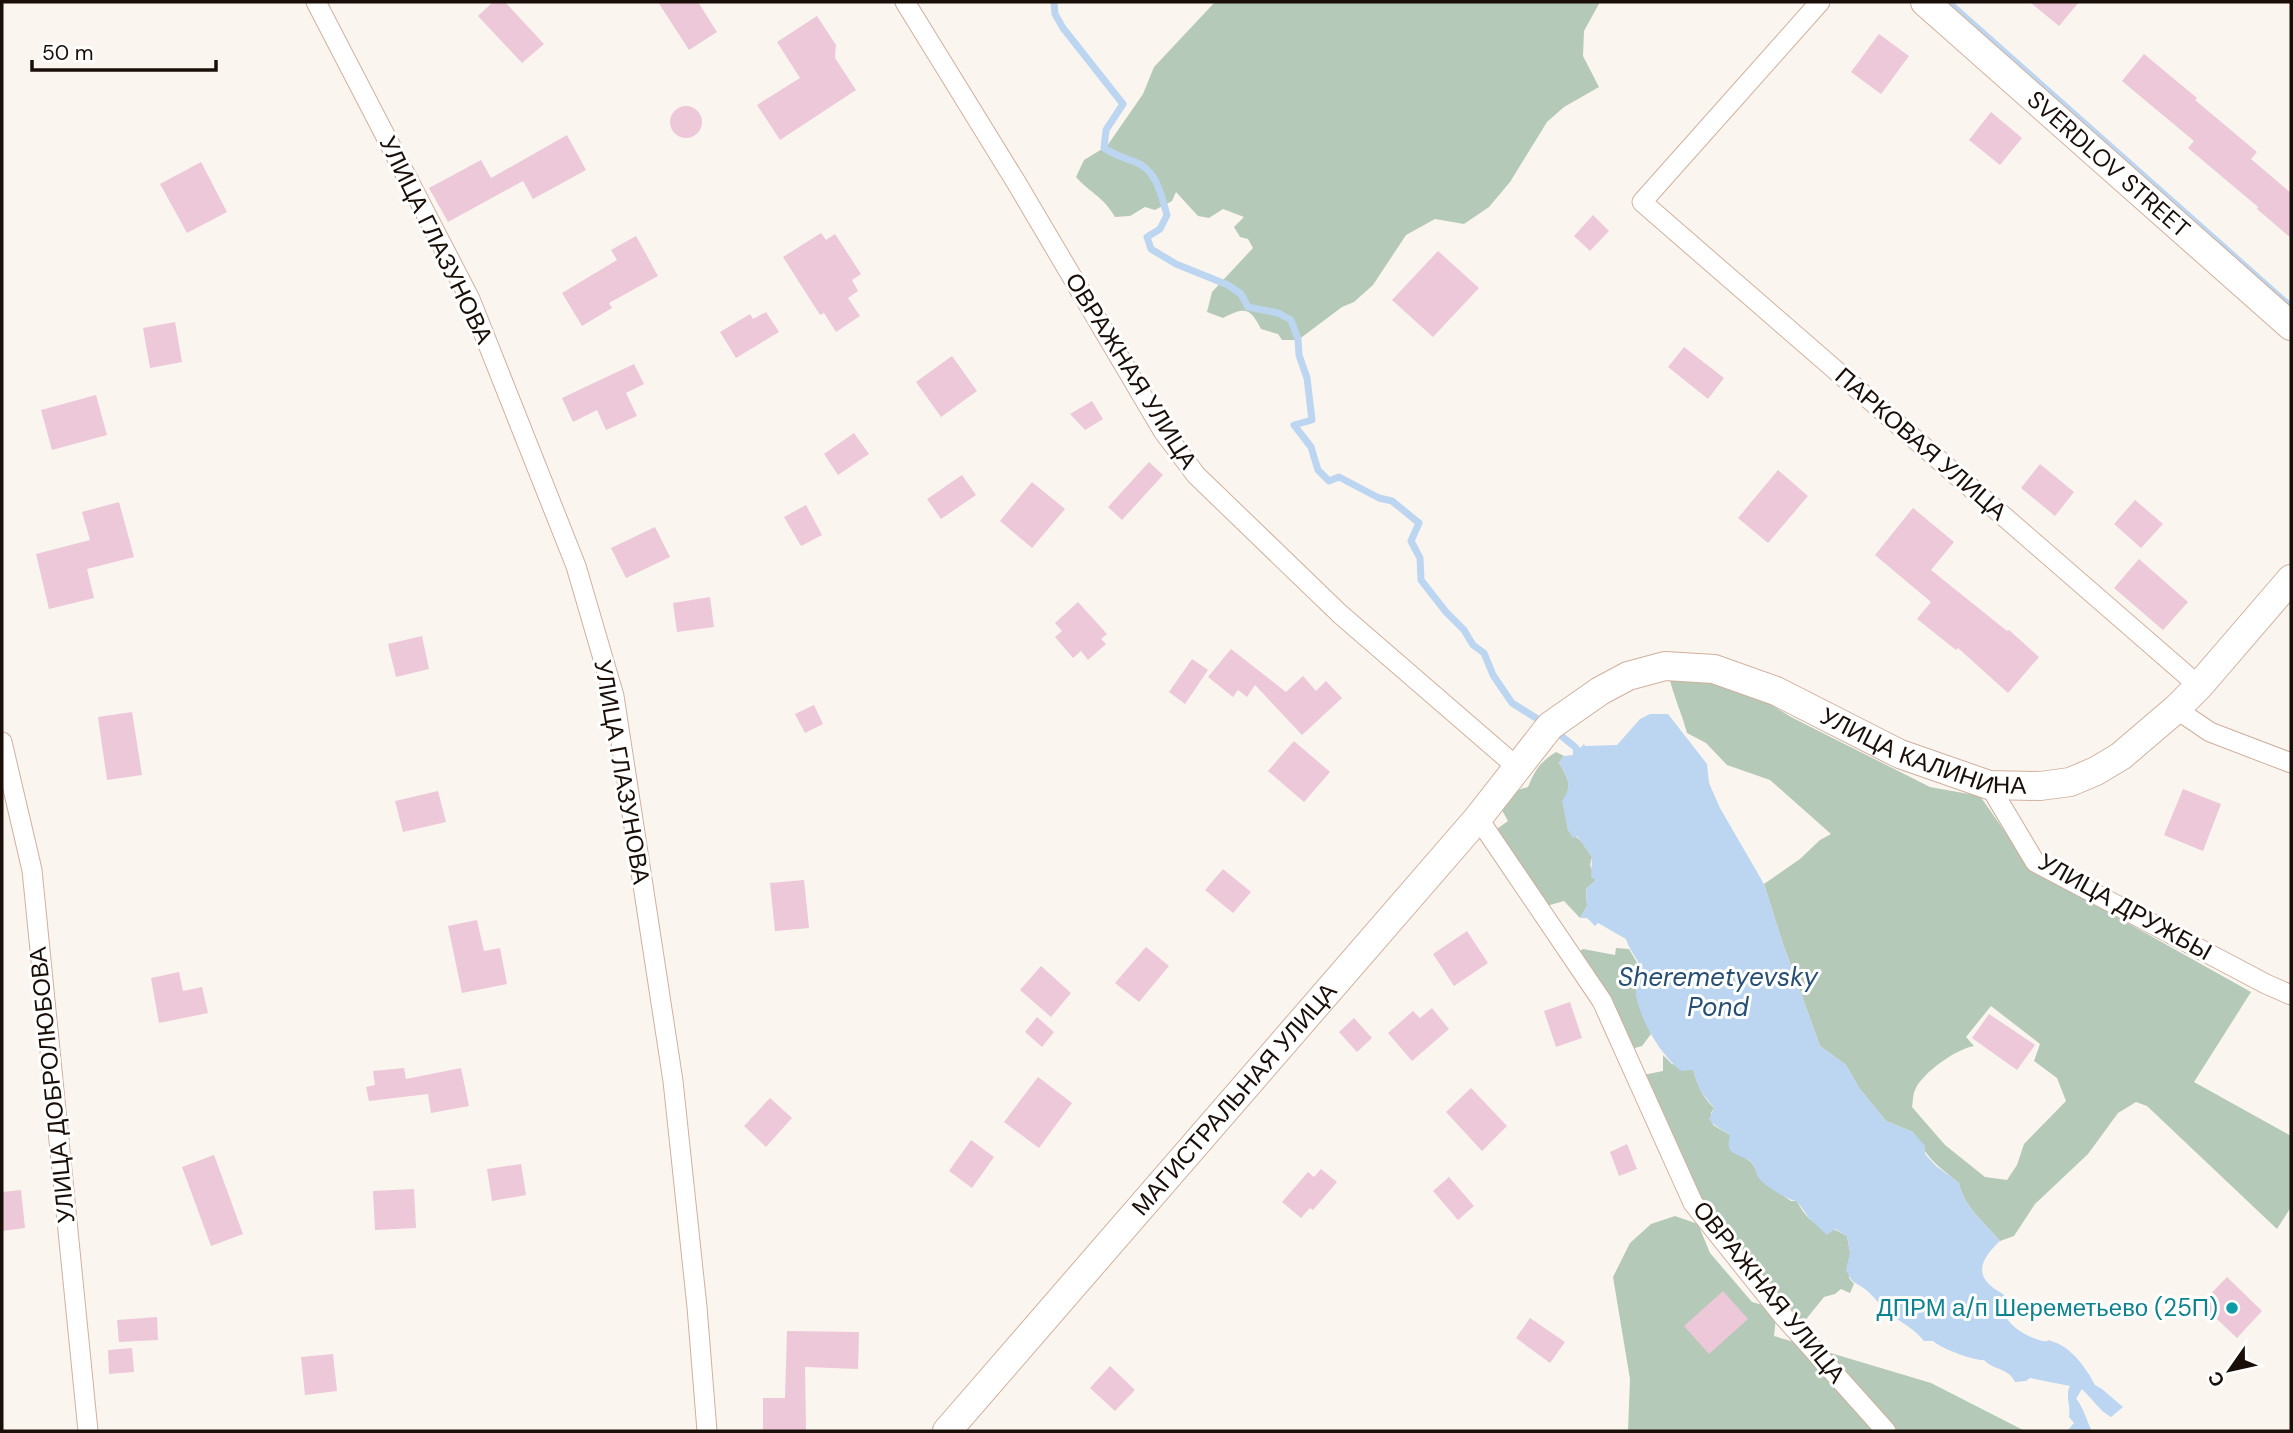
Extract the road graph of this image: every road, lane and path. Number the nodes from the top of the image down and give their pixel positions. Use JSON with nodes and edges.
{"nodes":[{"id":1,"x":316,"y":2,"type":"edge"},
{"id":2,"x":905,"y":2,"type":"edge"},
{"id":3,"x":1820,"y":2,"type":"edge"},
{"id":4,"x":1925,"y":2,"type":"edge"},
{"id":5,"x":2291,"y":327,"type":"edge"},
{"id":6,"x":2291,"y":579,"type":"edge"},
{"id":7,"x":2199,"y":686,"type":"junction"},
{"id":8,"x":2176,"y":709,"type":"junction"},
{"id":9,"x":2,"y":742,"type":"edge"},
{"id":10,"x":2291,"y":763,"type":"edge"},
{"id":11,"x":1519,"y":767,"type":"junction"},
{"id":12,"x":1989,"y":785,"type":"junction"},
{"id":13,"x":1478,"y":818,"type":"junction"},
{"id":14,"x":2291,"y":995,"type":"edge"},
{"id":15,"x":88,"y":1431,"type":"edge"},
{"id":16,"x":707,"y":1431,"type":"edge"},
{"id":17,"x":947,"y":1431,"type":"edge"},
{"id":18,"x":1886,"y":1431,"type":"edge"}],
"edges":[{"from":1,"to":16,"type":"street","name":"УЛИЦА ГЛАЗУНОВА"},
{"from":2,"to":11,"type":"street","name":"ОВРАЖНАЯ УЛИЦА"},
{"from":3,"to":7,"type":"street","name":"ПАРКОВАЯ УЛИЦА"},
{"from":4,"to":5,"type":"street","name":"SVERDLOV STREET"},
{"from":6,"to":7,"type":"street","name":"УЛИЦА КАЛИНИНА"},
{"from":7,"to":8,"type":"street","name":"УЛИЦА КАЛИНИНА"},
{"from":8,"to":10,"type":"street"},
{"from":8,"to":12,"type":"street","name":"УЛИЦА КАЛИНИНА"},
{"from":9,"to":15,"type":"street","name":"УЛИЦА ДОБРОЛЮБОВА"},
{"from":11,"to":12,"type":"street","name":"УЛИЦА КАЛИНИНА"},
{"from":11,"to":13,"type":"street","name":"МАГИСТРАЛЬНАЯ УЛИЦА"},
{"from":12,"to":14,"type":"street","name":"УЛИЦА ДРУЖБЫ"},
{"from":13,"to":17,"type":"street","name":"МАГИСТРАЛЬНАЯ УЛИЦА"},
{"from":13,"to":18,"type":"street","name":"ОВРАЖНАЯ УЛИЦА"}]}
